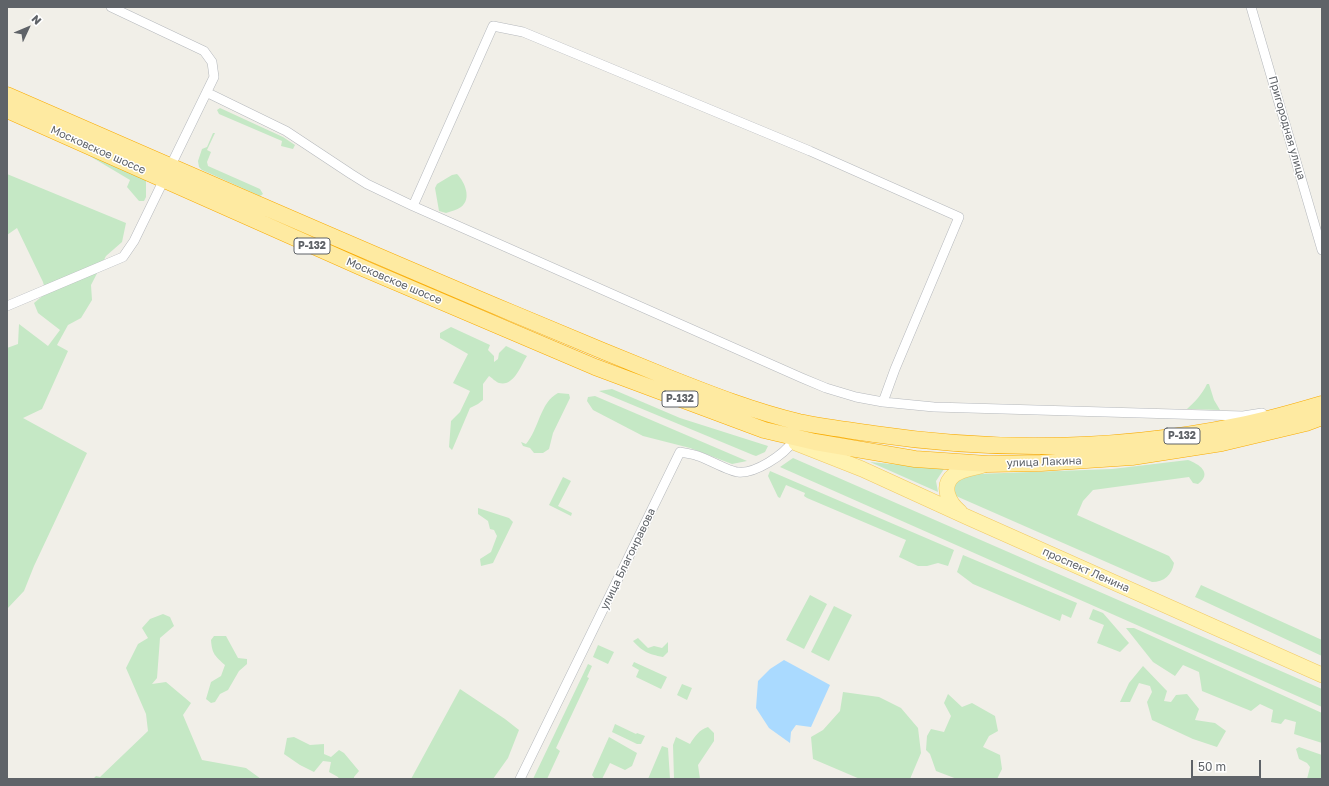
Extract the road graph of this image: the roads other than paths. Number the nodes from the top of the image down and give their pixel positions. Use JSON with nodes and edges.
{"nodes":[{"id":1,"x":112,"y":7,"type":"edge"},
{"id":2,"x":1251,"y":7,"type":"edge"},
{"id":3,"x":208,"y":93,"type":"junction"},
{"id":4,"x":7,"y":95,"type":"edge"},
{"id":5,"x":7,"y":110,"type":"edge"},
{"id":6,"x":168,"y":173,"type":"junction"},
{"id":7,"x":413,"y":206,"type":"junction"},
{"id":8,"x":1322,"y":250,"type":"edge"},
{"id":9,"x":7,"y":306,"type":"edge"},
{"id":10,"x":883,"y":402,"type":"junction"},
{"id":11,"x":1314,"y":407,"type":"edge"},
{"id":12,"x":765,"y":413,"type":"junction"},
{"id":13,"x":1322,"y":417,"type":"edge"},
{"id":14,"x":764,"y":430,"type":"joint"},
{"id":15,"x":876,"y":434,"type":"junction"},
{"id":16,"x":796,"y":437,"type":"junction"},
{"id":17,"x":854,"y":461,"type":"junction"},
{"id":18,"x":988,"y":464,"type":"junction"},
{"id":19,"x":967,"y":518,"type":"junction"},
{"id":20,"x":1322,"y":675,"type":"edge"},
{"id":21,"x":520,"y":779,"type":"edge"}],
"edges":[{"from":1,"to":3,"type":"street"},
{"from":2,"to":8,"type":"street","name":"Пригородная улица"},
{"from":3,"to":6,"type":"street"},
{"from":3,"to":7,"type":"street"},
{"from":4,"to":6,"type":"highway","name":"Московское шоссе","number":"Р-132"},
{"from":5,"to":6,"type":"highway","name":"Московское шоссе","number":"Р-132"},
{"from":6,"to":9,"type":"street"},
{"from":6,"to":12,"type":"highway","name":"Московское шоссе","number":"Р-132"},
{"from":6,"to":14,"type":"highway","name":"Московское шоссе","number":"Р-132"},
{"from":7,"to":10,"type":"street"},
{"from":7,"to":10,"type":"street"},
{"from":10,"to":11,"type":"street"},
{"from":11,"to":15,"type":"highway","name":"улица Лакина","number":"Р-132"},
{"from":12,"to":15,"type":"highway","name":"улица Лакина","number":"Р-132"},
{"from":12,"to":16,"type":"main road","name":"проспект Ленина"},
{"from":13,"to":18,"type":"highway","name":"улица Лакина","number":"Р-132"},
{"from":14,"to":16,"type":"highway","name":"улица Лакина","number":"Р-132"},
{"from":15,"to":16,"type":"main road"},
{"from":15,"to":17,"type":"main road"},
{"from":16,"to":17,"type":"main road","name":"проспект Ленина"},
{"from":16,"to":17,"type":"highway","name":"улица Лакина","number":"Р-132"},
{"from":16,"to":21,"type":"street","name":"улица Благонравова"},
{"from":17,"to":18,"type":"highway","name":"улица Лакина","number":"Р-132"},
{"from":17,"to":19,"type":"main road","name":"проспект Ленина"},
{"from":18,"to":19,"type":"main road"},
{"from":19,"to":20,"type":"main road","name":"проспект Ленина"}]}
